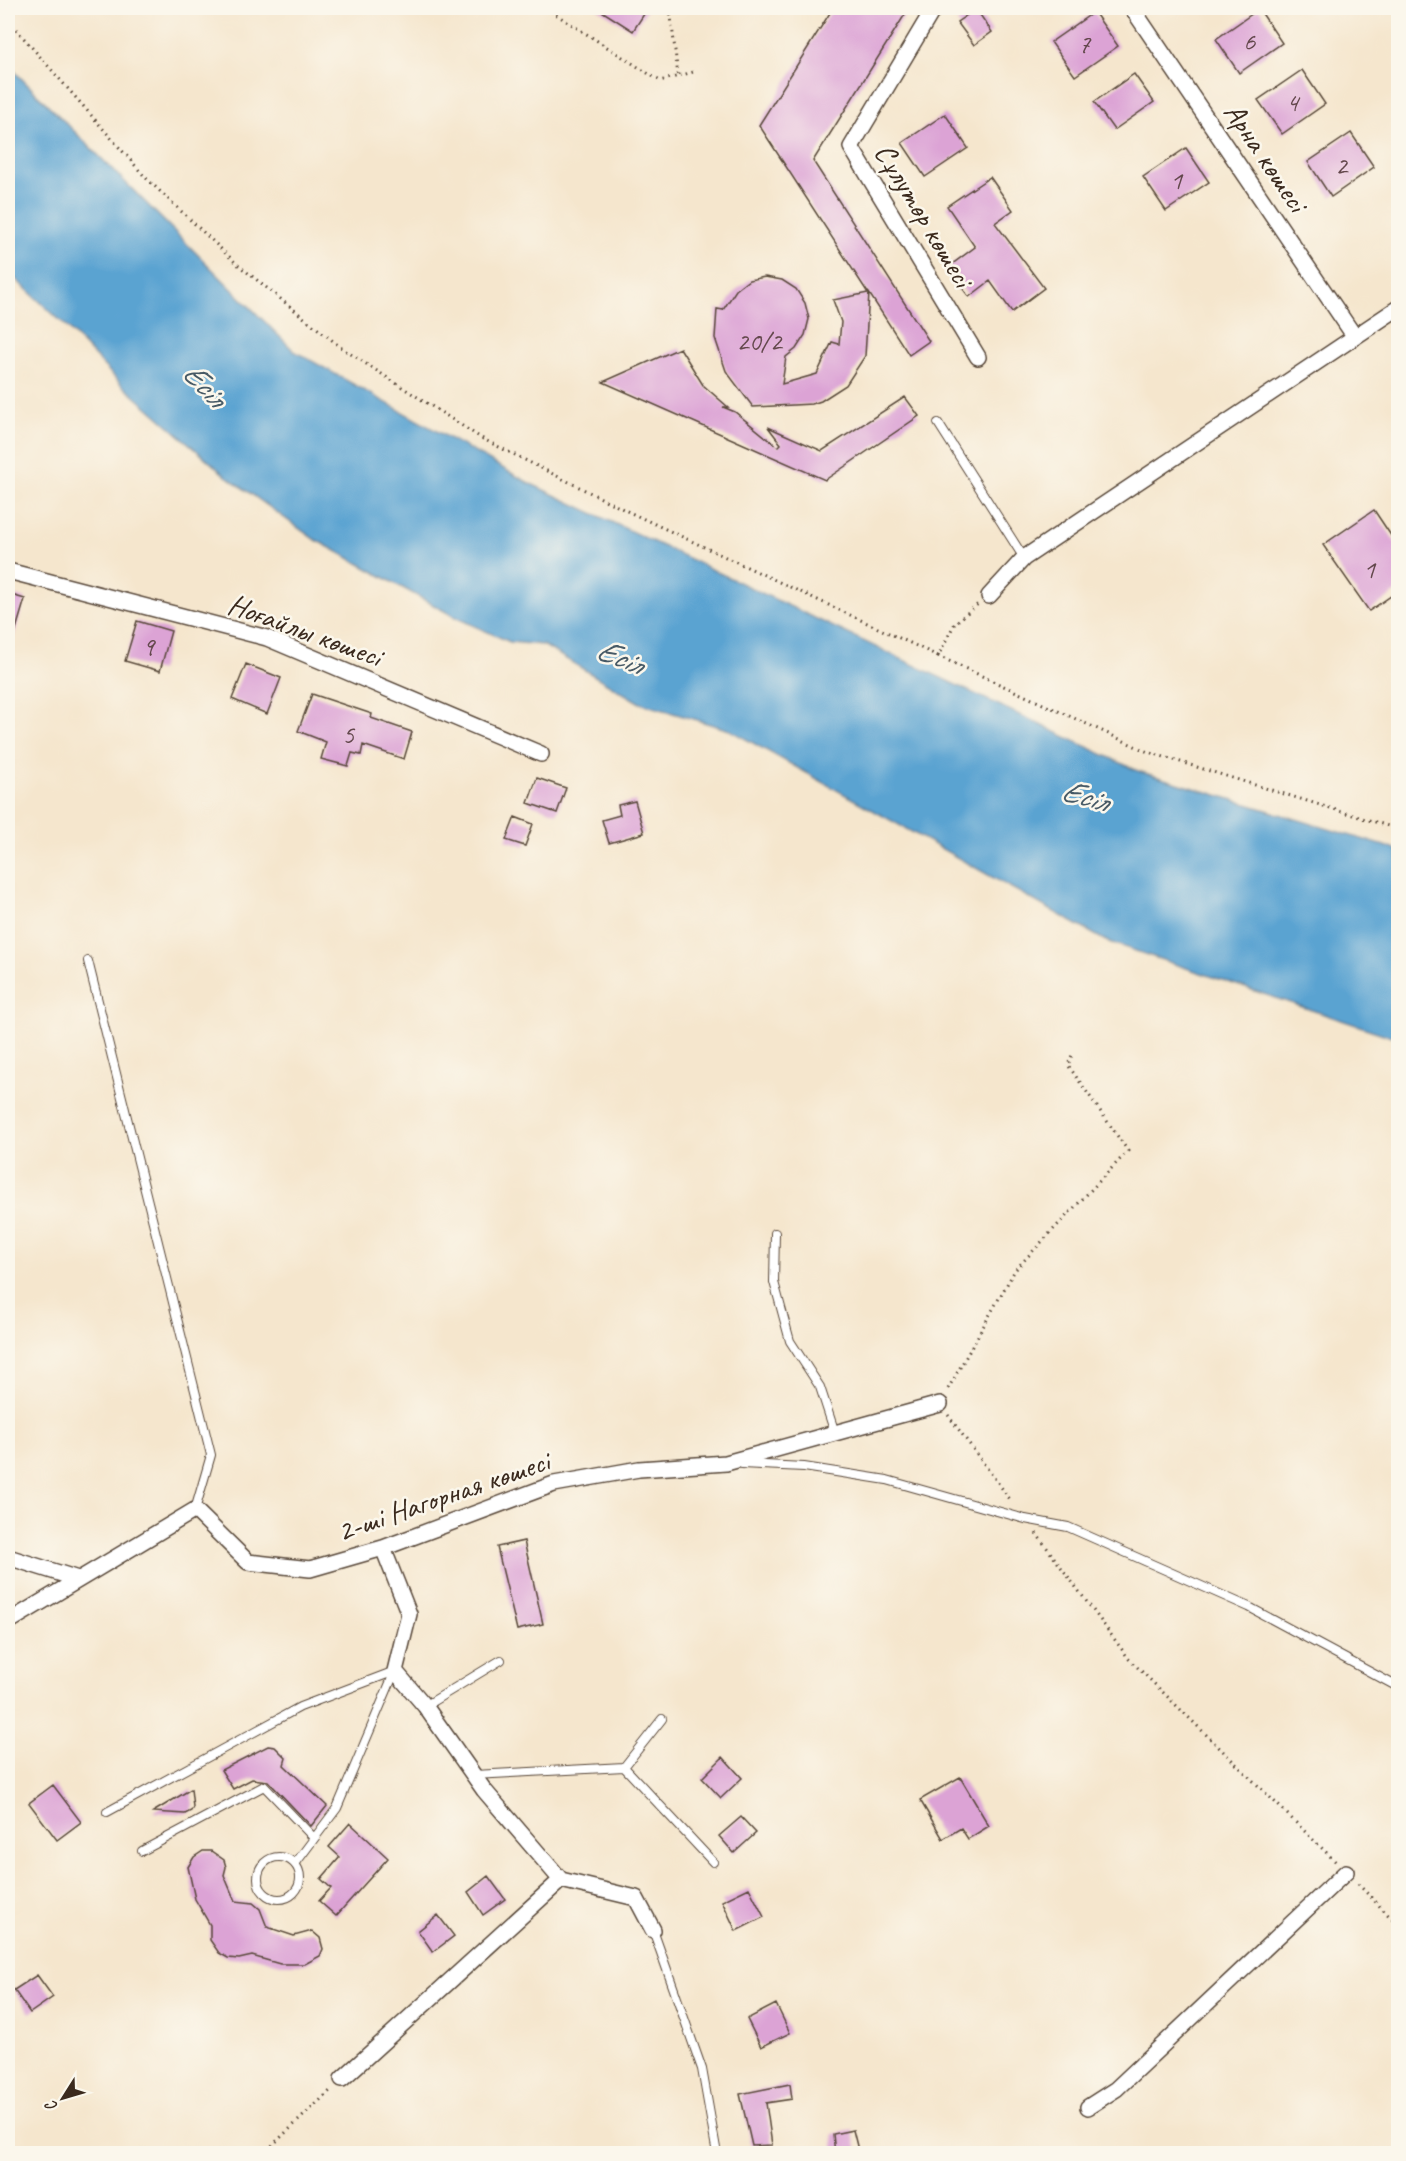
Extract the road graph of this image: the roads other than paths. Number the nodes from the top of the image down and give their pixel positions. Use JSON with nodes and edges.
{"nodes":[{"id":1,"x":934,"y":8,"type":"edge"},
{"id":2,"x":1132,"y":8,"type":"edge"},
{"id":3,"x":1398,"y":308,"type":"edge"},
{"id":4,"x":1355,"y":338,"type":"junction"},
{"id":5,"x":978,"y":357,"type":"dead end"},
{"id":6,"x":938,"y":423,"type":"dead end"},
{"id":7,"x":1024,"y":558,"type":"junction"},
{"id":8,"x":8,"y":571,"type":"edge"},
{"id":9,"x":989,"y":596,"type":"road end"},
{"id":10,"x":541,"y":754,"type":"dead end"},
{"id":11,"x":88,"y":962,"type":"dead end"},
{"id":12,"x":775,"y":1233,"type":"dead end"},
{"id":13,"x":940,"y":1404,"type":"road end"},
{"id":14,"x":835,"y":1433,"type":"junction"},
{"id":15,"x":726,"y":1463,"type":"junction"},
{"id":16,"x":195,"y":1510,"type":"junction"},
{"id":17,"x":383,"y":1548,"type":"junction"},
{"id":18,"x":8,"y":1557,"type":"edge"},
{"id":19,"x":78,"y":1579,"type":"junction"},
{"id":20,"x":8,"y":1623,"type":"edge"},
{"id":21,"x":501,"y":1660,"type":"dead end"},
{"id":22,"x":395,"y":1671,"type":"junction"},
{"id":23,"x":1398,"y":1687,"type":"edge"},
{"id":24,"x":425,"y":1706,"type":"junction"},
{"id":25,"x":662,"y":1719,"type":"dead end"},
{"id":26,"x":624,"y":1767,"type":"junction"},
{"id":27,"x":474,"y":1775,"type":"junction"},
{"id":28,"x":107,"y":1812,"type":"dead end"},
{"id":29,"x":314,"y":1838,"type":"junction"},
{"id":30,"x":142,"y":1851,"type":"dead end"},
{"id":31,"x":712,"y":1862,"type":"dead end"},
{"id":32,"x":295,"y":1864,"type":"junction"},
{"id":33,"x":1346,"y":1872,"type":"road end"},
{"id":34,"x":561,"y":1880,"type":"junction"},
{"id":35,"x":653,"y":1930,"type":"joint"},
{"id":36,"x":342,"y":2079,"type":"road end"},
{"id":37,"x":1088,"y":2107,"type":"dead end"},
{"id":38,"x":717,"y":2154,"type":"edge"}],
"edges":[{"from":1,"to":5,"type":"street","name":"Сұлутөр көшесі"},
{"from":2,"to":4,"type":"street","name":"Арна көшесі"},
{"from":3,"to":4,"type":"street"},
{"from":4,"to":7,"type":"street"},
{"from":6,"to":7,"type":"lane"},
{"from":7,"to":9,"type":"street"},
{"from":8,"to":10,"type":"street","name":"Ноғайлы көшесі"},
{"from":11,"to":16,"type":"lane"},
{"from":12,"to":14,"type":"lane"},
{"from":13,"to":14,"type":"street","name":"2-ші Нагорная көшесі"},
{"from":14,"to":15,"type":"street","name":"2-ші Нагорная көшесі"},
{"from":15,"to":17,"type":"street","name":"2-ші Нагорная көшесі"},
{"from":15,"to":23,"type":"lane"},
{"from":16,"to":17,"type":"street","name":"2-ші Нагорная көшесі"},
{"from":16,"to":19,"type":"street"},
{"from":17,"to":22,"type":"street"},
{"from":18,"to":19,"type":"street"},
{"from":19,"to":20,"type":"street"},
{"from":21,"to":24,"type":"lane"},
{"from":22,"to":24,"type":"street"},
{"from":22,"to":28,"type":"lane"},
{"from":22,"to":29,"type":"lane"},
{"from":24,"to":27,"type":"street"},
{"from":25,"to":26,"type":"lane"},
{"from":26,"to":27,"type":"lane"},
{"from":26,"to":31,"type":"lane"},
{"from":27,"to":34,"type":"street"},
{"from":29,"to":30,"type":"lane"},
{"from":29,"to":32,"type":"lane"},
{"from":32,"to":32,"type":"lane"},
{"from":33,"to":37,"type":"street"},
{"from":34,"to":35,"type":"street"},
{"from":34,"to":36,"type":"street"},
{"from":35,"to":38,"type":"lane"}]}
